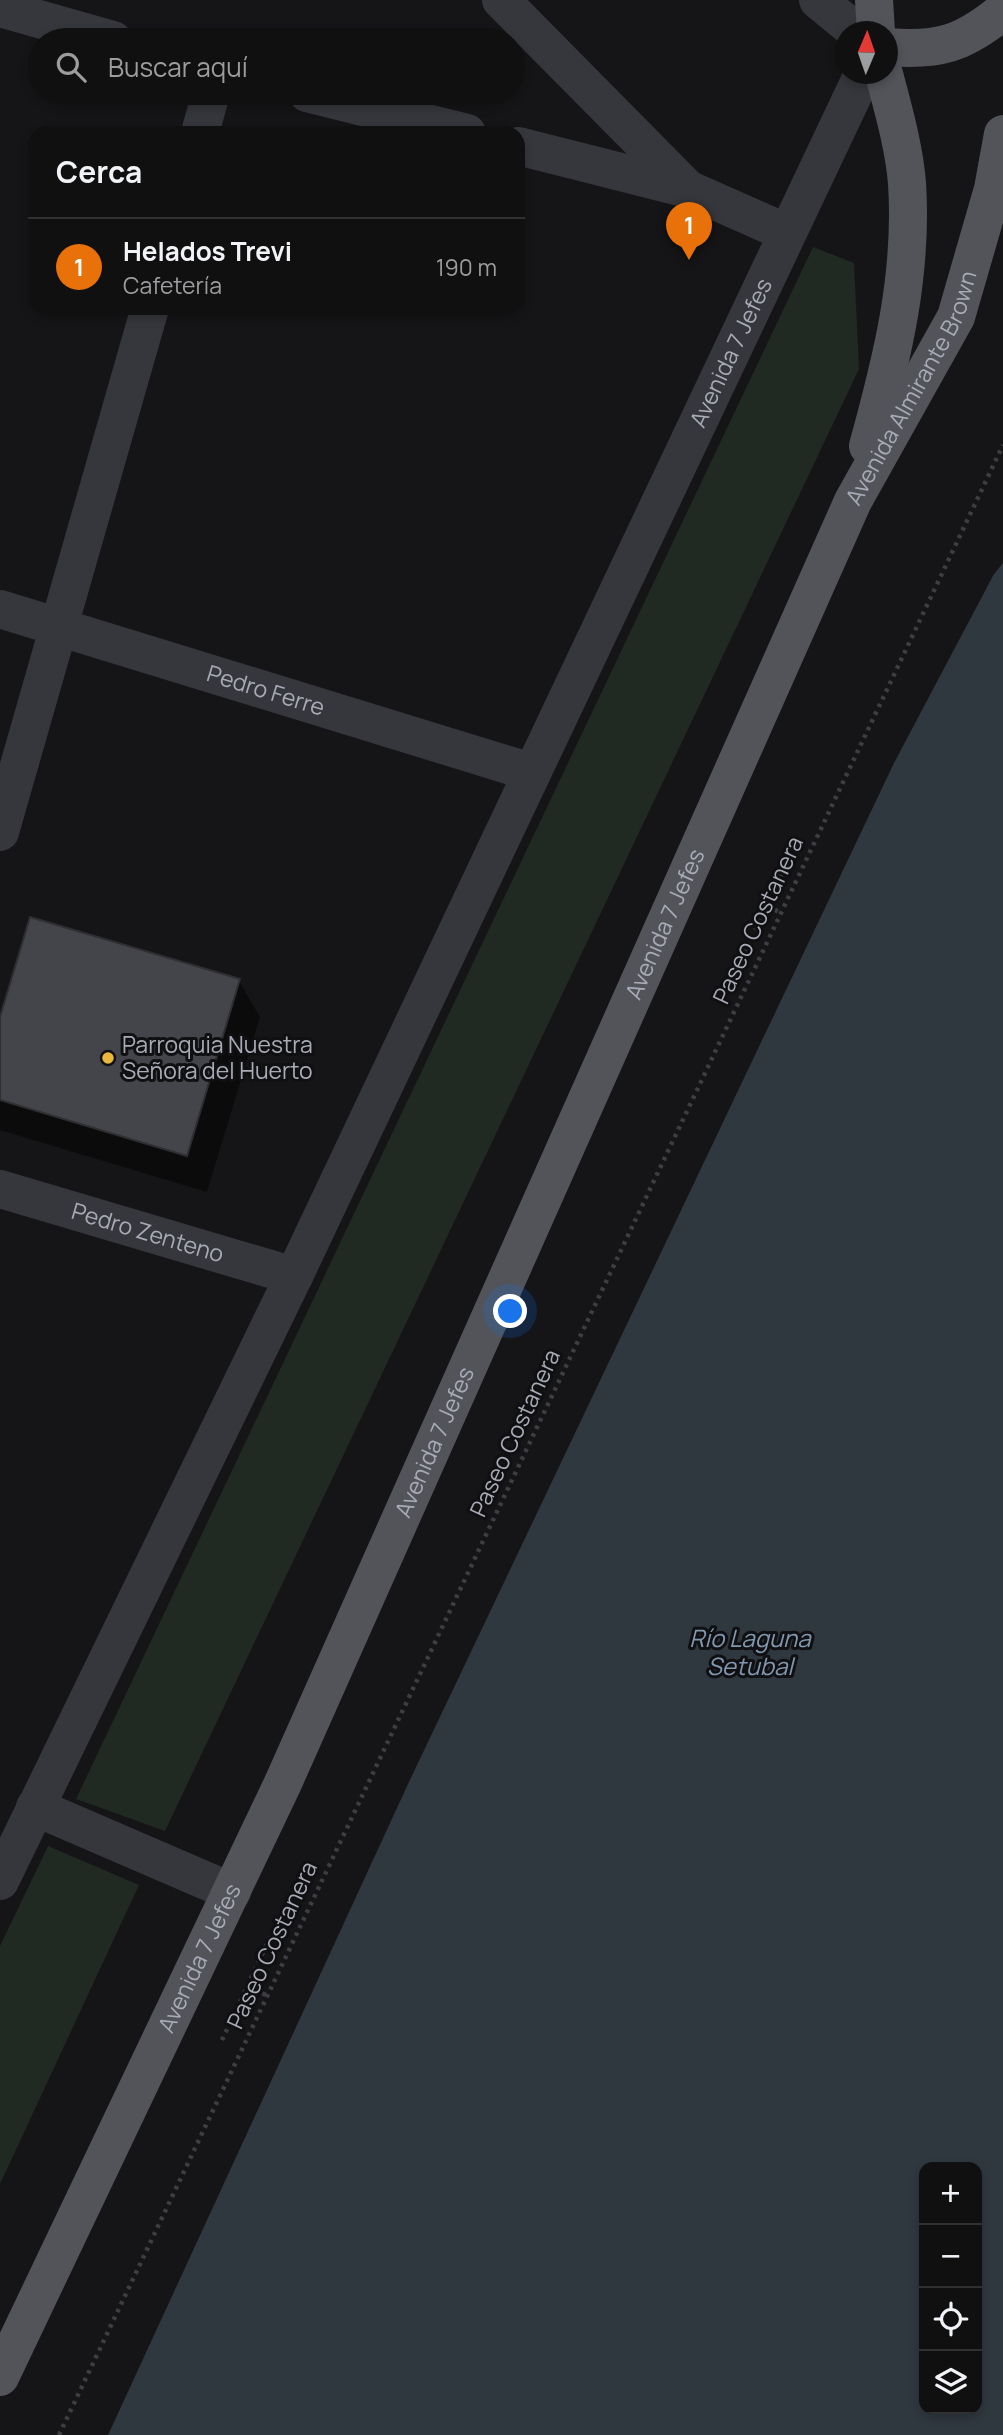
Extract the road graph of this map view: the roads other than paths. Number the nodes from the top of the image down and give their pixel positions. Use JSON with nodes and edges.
{"nodes":[{"id":1,"x":501,"y":0,"type":"edge"},
{"id":2,"x":818,"y":0,"type":"edge"},
{"id":3,"x":874,"y":0,"type":"edge"},
{"id":4,"x":0,"y":8,"type":"edge"},
{"id":5,"x":1003,"y":11,"type":"edge"},
{"id":6,"x":844,"y":21,"type":"edge"},
{"id":7,"x":875,"y":21,"type":"edge"},
{"id":8,"x":71,"y":28,"type":"edge"},
{"id":9,"x":898,"y":47,"type":"edge"},
{"id":10,"x":858,"y":84,"type":"edge"},
{"id":11,"x":886,"y":84,"type":"edge"},
{"id":12,"x":208,"y":105,"type":"edge"},
{"id":13,"x":355,"y":105,"type":"edge"},
{"id":14,"x":202,"y":126,"type":"edge"},
{"id":15,"x":439,"y":126,"type":"edge"},
{"id":16,"x":1003,"y":134,"type":"edge"},
{"id":17,"x":525,"y":148,"type":"edge"},
{"id":18,"x":688,"y":189,"type":"junction"},
{"id":19,"x":785,"y":232,"type":"junction"},
{"id":20,"x":148,"y":315,"type":"edge"},
{"id":21,"x":853,"y":501,"type":"junction"},
{"id":22,"x":0,"y":609,"type":"edge"},
{"id":23,"x":59,"y":626,"type":"junction"},
{"id":24,"x":531,"y":772,"type":"junction"},
{"id":25,"x":0,"y":832,"type":"edge"},
{"id":26,"x":0,"y":1189,"type":"edge"},
{"id":27,"x":295,"y":1276,"type":"junction"},
{"id":28,"x":36,"y":1807,"type":"junction"},
{"id":29,"x":0,"y":1881,"type":"edge"},
{"id":30,"x":232,"y":1892,"type":"junction"},
{"id":31,"x":0,"y":2377,"type":"edge"}],
"edges":[{"from":1,"to":18,"type":"street"},
{"from":2,"to":6,"type":"street"},
{"from":3,"to":7,"type":"main road"},
{"from":4,"to":8,"type":"street"},
{"from":5,"to":9,"type":"main road"},
{"from":10,"to":19,"type":"street","name":"Avenida 7 Jefes"},
{"from":11,"to":21,"type":"main road","name":"Avenida Almirante Brown"},
{"from":12,"to":14,"type":"street"},
{"from":13,"to":15,"type":"street"},
{"from":16,"to":21,"type":"main road","name":"Avenida Almirante Brown"},
{"from":17,"to":18,"type":"street"},
{"from":18,"to":19,"type":"street"},
{"from":19,"to":24,"type":"street","name":"Avenida 7 Jefes"},
{"from":20,"to":23,"type":"street"},
{"from":21,"to":30,"type":"main road","name":"Avenida 7 Jefes"},
{"from":22,"to":23,"type":"street","name":"Pedro Ferre"},
{"from":23,"to":24,"type":"street","name":"Pedro Ferre"},
{"from":23,"to":25,"type":"street"},
{"from":24,"to":27,"type":"street","name":"Avenida 7 Jefes"},
{"from":26,"to":27,"type":"street","name":"Pedro Zenteno"},
{"from":27,"to":28,"type":"street","name":"Avenida 7 Jefes"},
{"from":28,"to":29,"type":"street","name":"Avenida 7 Jefes"},
{"from":28,"to":30,"type":"street"},
{"from":30,"to":31,"type":"main road","name":"Avenida 7 Jefes"}]}
